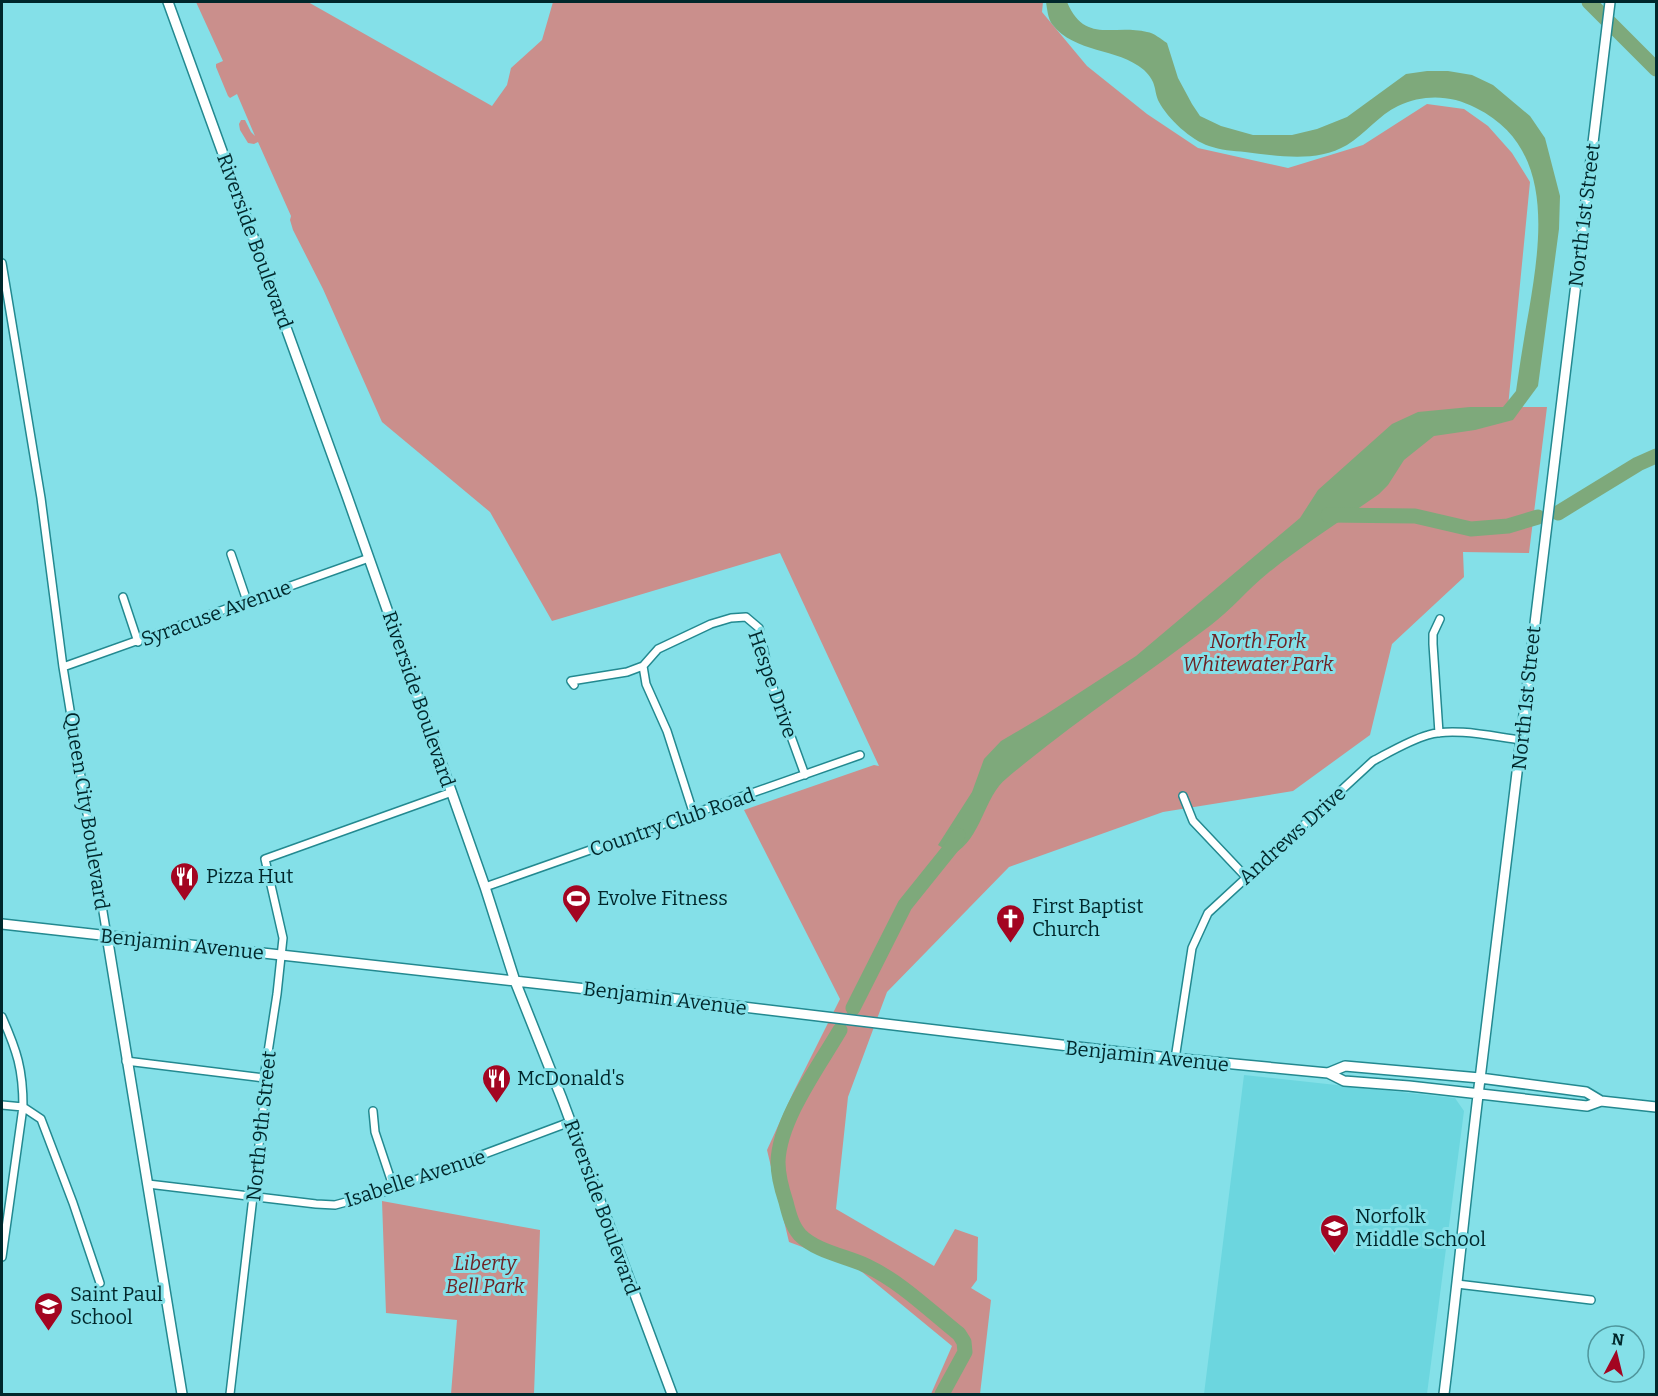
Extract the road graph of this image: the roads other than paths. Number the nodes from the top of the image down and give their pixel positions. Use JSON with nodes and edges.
{"nodes":[{"id":1,"x":168,"y":2,"type":"edge"},
{"id":2,"x":1610,"y":2,"type":"edge"},
{"id":3,"x":2,"y":263,"type":"edge"},
{"id":4,"x":231,"y":554,"type":"dead end"},
{"id":5,"x":369,"y":558,"type":"junction"},
{"id":6,"x":123,"y":597,"type":"dead end"},
{"id":7,"x":247,"y":601,"type":"junction"},
{"id":8,"x":1440,"y":619,"type":"dead end"},
{"id":9,"x":138,"y":642,"type":"junction"},
{"id":10,"x":643,"y":666,"type":"junction"},
{"id":11,"x":63,"y":668,"type":"junction"},
{"id":12,"x":574,"y":686,"type":"dead end"},
{"id":13,"x":1439,"y":733,"type":"junction"},
{"id":14,"x":1521,"y":740,"type":"junction"},
{"id":15,"x":860,"y":755,"type":"dead end"},
{"id":16,"x":805,"y":775,"type":"junction"},
{"id":17,"x":452,"y":792,"type":"junction"},
{"id":18,"x":1183,"y":796,"type":"dead end"},
{"id":19,"x":694,"y":814,"type":"junction"},
{"id":20,"x":1246,"y":877,"type":"junction"},
{"id":21,"x":484,"y":887,"type":"junction"},
{"id":22,"x":2,"y":924,"type":"edge"},
{"id":23,"x":107,"y":936,"type":"junction"},
{"id":24,"x":281,"y":954,"type":"junction"},
{"id":25,"x":515,"y":981,"type":"junction"},
{"id":26,"x":2,"y":1017,"type":"edge"},
{"id":27,"x":1175,"y":1059,"type":"junction"},
{"id":28,"x":126,"y":1061,"type":"junction"},
{"id":29,"x":1328,"y":1073,"type":"junction"},
{"id":30,"x":264,"y":1078,"type":"junction"},
{"id":31,"x":1480,"y":1078,"type":"junction"},
{"id":32,"x":1478,"y":1094,"type":"junction"},
{"id":33,"x":1601,"y":1101,"type":"junction"},
{"id":34,"x":2,"y":1105,"type":"edge"},
{"id":35,"x":23,"y":1107,"type":"junction"},
{"id":36,"x":1656,"y":1107,"type":"edge"},
{"id":37,"x":373,"y":1111,"type":"dead end"},
{"id":38,"x":570,"y":1122,"type":"junction"},
{"id":39,"x":148,"y":1184,"type":"junction"},
{"id":40,"x":394,"y":1189,"type":"junction"},
{"id":41,"x":253,"y":1196,"type":"junction"},
{"id":42,"x":2,"y":1257,"type":"edge"},
{"id":43,"x":100,"y":1283,"type":"dead end"},
{"id":44,"x":1456,"y":1284,"type":"junction"},
{"id":45,"x":1591,"y":1300,"type":"dead end"},
{"id":46,"x":182,"y":1395,"type":"edge"},
{"id":47,"x":230,"y":1395,"type":"edge"},
{"id":48,"x":672,"y":1395,"type":"edge"},
{"id":49,"x":1444,"y":1395,"type":"edge"}],
"edges":[{"from":1,"to":5,"type":"main road","name":"Riverside Boulevard"},
{"from":2,"to":14,"type":"main road","name":"North 1st Street"},
{"from":3,"to":11,"type":"street","name":"Queen City Boulevard"},
{"from":4,"to":7,"type":"street"},
{"from":5,"to":7,"type":"street","name":"Syracuse Avenue"},
{"from":5,"to":17,"type":"main road","name":"Riverside Boulevard"},
{"from":6,"to":9,"type":"street"},
{"from":7,"to":9,"type":"street","name":"Syracuse Avenue"},
{"from":8,"to":13,"type":"street"},
{"from":9,"to":11,"type":"street","name":"Syracuse Avenue"},
{"from":10,"to":12,"type":"street"},
{"from":10,"to":16,"type":"street","name":"Hespe Drive"},
{"from":10,"to":19,"type":"street"},
{"from":11,"to":23,"type":"street","name":"Queen City Boulevard"},
{"from":13,"to":14,"type":"street","name":"Andrews Drive"},
{"from":13,"to":20,"type":"street","name":"Andrews Drive"},
{"from":14,"to":31,"type":"main road","name":"North 1st Street"},
{"from":15,"to":16,"type":"street","name":"Country Club Road"},
{"from":16,"to":19,"type":"street","name":"Country Club Road"},
{"from":17,"to":21,"type":"main road","name":"Riverside Boulevard"},
{"from":17,"to":24,"type":"street","name":"North 9th Street"},
{"from":18,"to":20,"type":"street"},
{"from":19,"to":21,"type":"street","name":"Country Club Road"},
{"from":20,"to":27,"type":"street","name":"Andrews Drive"},
{"from":21,"to":25,"type":"main road","name":"Riverside Boulevard"},
{"from":22,"to":23,"type":"main road","name":"Benjamin Avenue"},
{"from":23,"to":24,"type":"main road","name":"Benjamin Avenue"},
{"from":23,"to":28,"type":"main road","name":"Queen City Boulevard"},
{"from":24,"to":25,"type":"main road","name":"Benjamin Avenue"},
{"from":24,"to":30,"type":"street","name":"North 9th Street"},
{"from":25,"to":27,"type":"main road","name":"Benjamin Avenue"},
{"from":25,"to":38,"type":"main road","name":"Riverside Boulevard"},
{"from":26,"to":35,"type":"street"},
{"from":27,"to":29,"type":"main road","name":"Benjamin Avenue"},
{"from":28,"to":30,"type":"street"},
{"from":28,"to":39,"type":"main road","name":"Queen City Boulevard"},
{"from":29,"to":31,"type":"main road","name":"Benjamin Avenue"},
{"from":29,"to":32,"type":"main road","name":"Benjamin Avenue"},
{"from":30,"to":41,"type":"street","name":"North 9th Street"},
{"from":31,"to":32,"type":"main road","name":"North 1st Street"},
{"from":31,"to":33,"type":"main road","name":"Benjamin Avenue"},
{"from":32,"to":33,"type":"main road","name":"Benjamin Avenue"},
{"from":32,"to":44,"type":"main road","name":"North 1st Street"},
{"from":33,"to":36,"type":"main road"},
{"from":34,"to":35,"type":"street"},
{"from":35,"to":42,"type":"street"},
{"from":35,"to":43,"type":"street"},
{"from":37,"to":40,"type":"street"},
{"from":38,"to":40,"type":"street","name":"Isabelle Avenue"},
{"from":38,"to":48,"type":"main road","name":"Riverside Boulevard"},
{"from":39,"to":41,"type":"street","name":"Isabelle Avenue"},
{"from":39,"to":46,"type":"main road","name":"Queen City Boulevard"},
{"from":40,"to":41,"type":"street","name":"Isabelle Avenue"},
{"from":41,"to":47,"type":"street","name":"North 9th Street"},
{"from":44,"to":45,"type":"street"},
{"from":44,"to":49,"type":"main road","name":"North 1st Street"}]}
